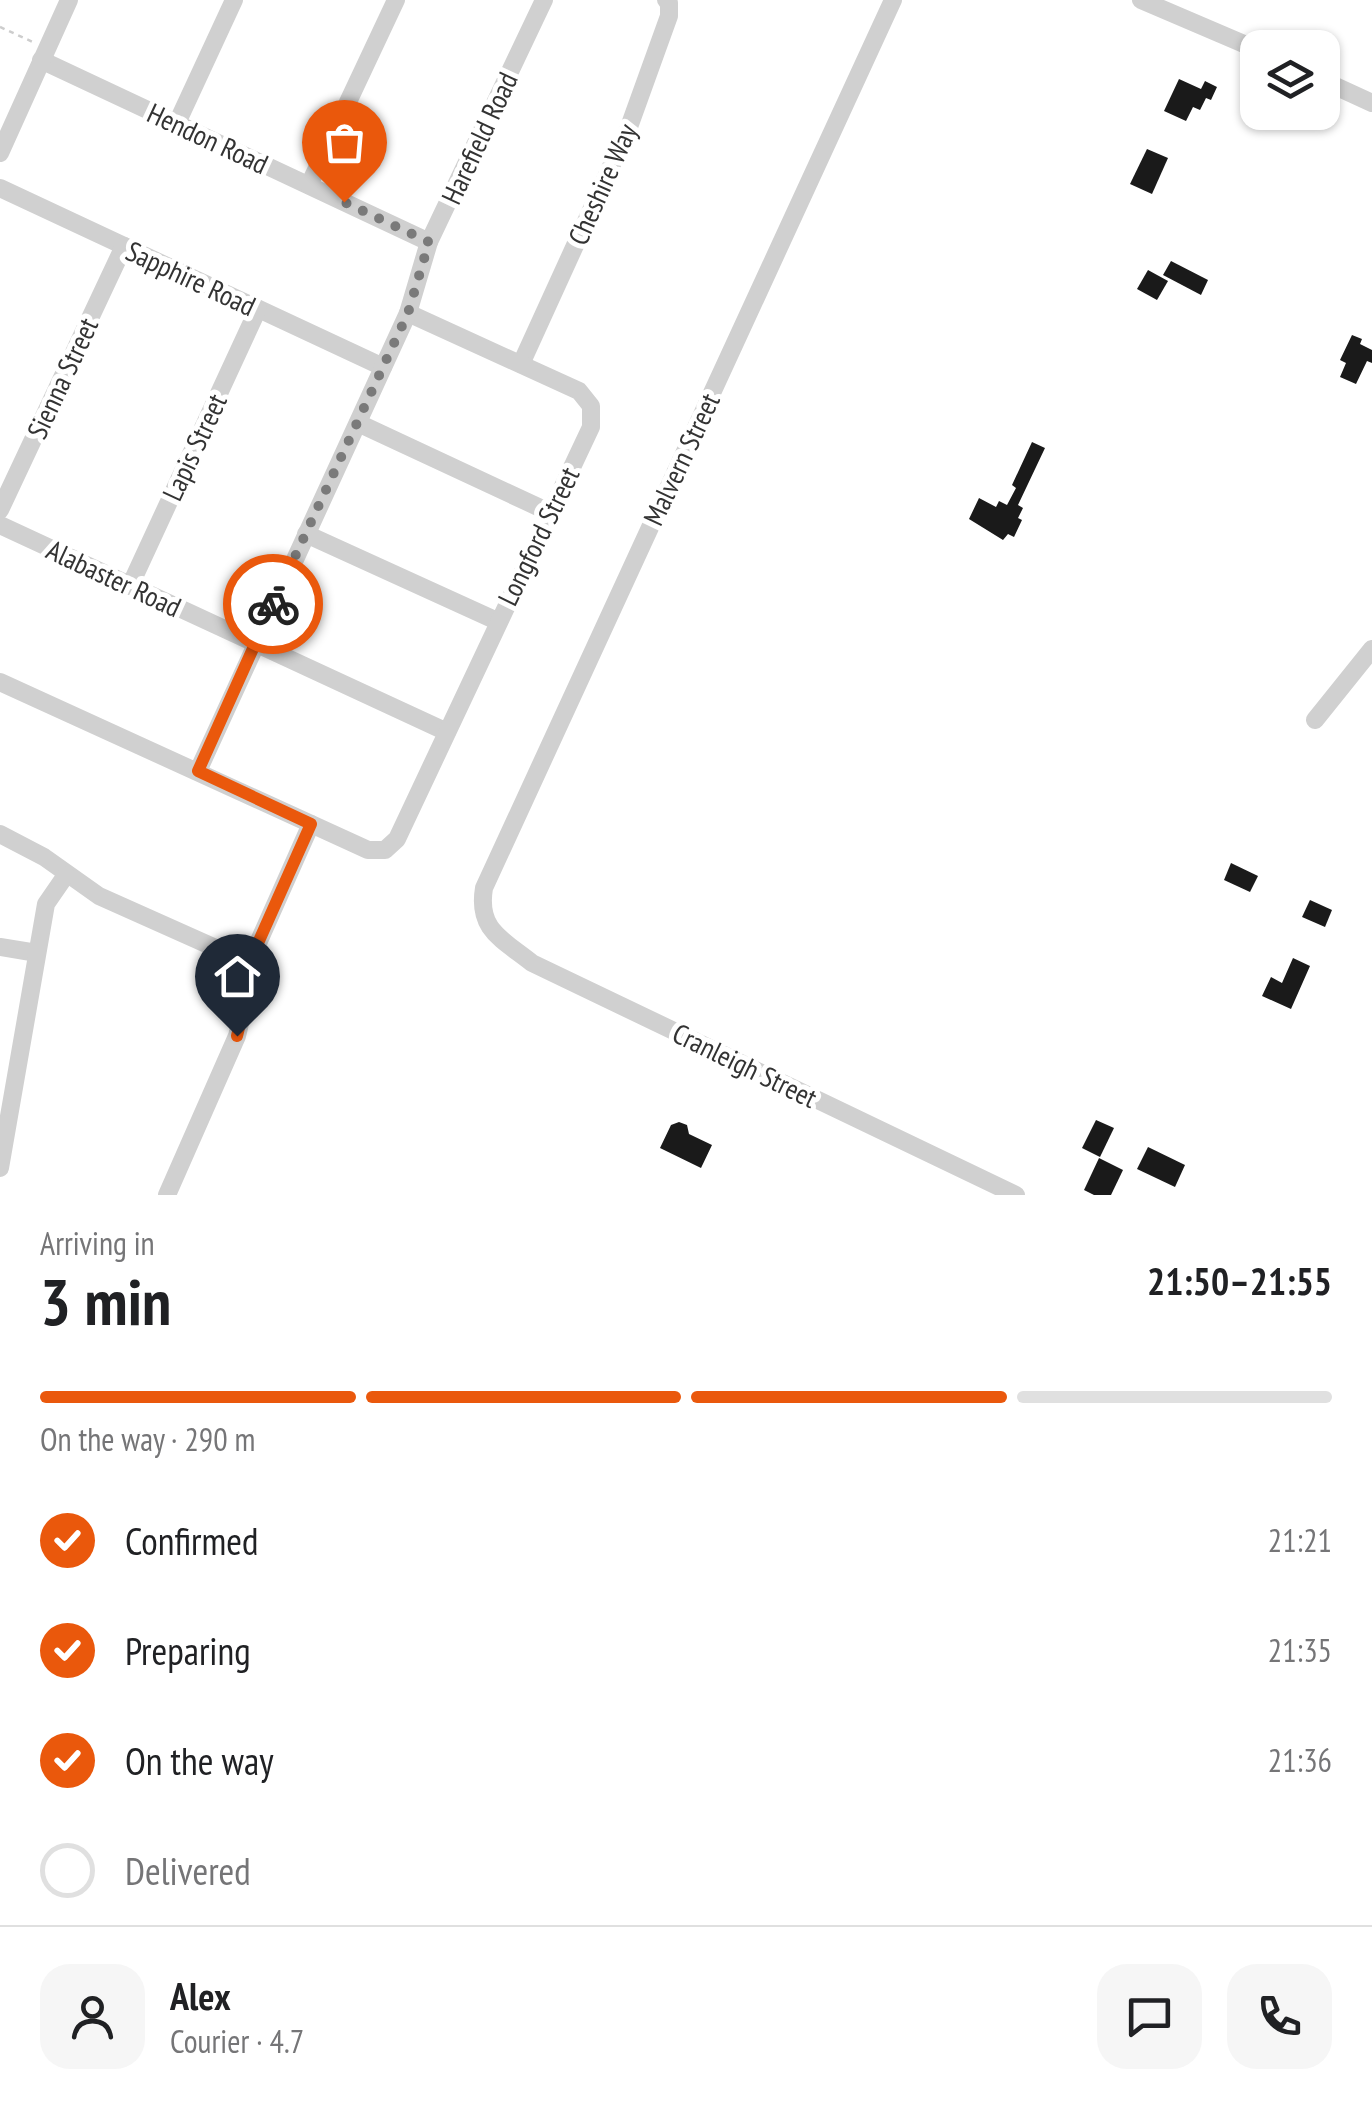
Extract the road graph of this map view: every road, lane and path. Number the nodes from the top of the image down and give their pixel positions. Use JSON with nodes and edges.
{"nodes":[{"id":1,"x":69,"y":0,"type":"edge"},
{"id":2,"x":234,"y":0,"type":"edge"},
{"id":3,"x":396,"y":0,"type":"edge"},
{"id":4,"x":544,"y":0,"type":"edge"},
{"id":5,"x":893,"y":0,"type":"edge"},
{"id":6,"x":1141,"y":0,"type":"edge"},
{"id":7,"x":669,"y":1,"type":"edge"},
{"id":8,"x":0,"y":27,"type":"edge"},
{"id":9,"x":1240,"y":42,"type":"edge"},
{"id":10,"x":38,"y":52,"type":"junction"},
{"id":11,"x":1340,"y":88,"type":"edge"},
{"id":12,"x":1372,"y":103,"type":"edge"},
{"id":13,"x":176,"y":123,"type":"junction"},
{"id":14,"x":0,"y":153,"type":"edge"},
{"id":15,"x":309,"y":185,"type":"junction"},
{"id":16,"x":0,"y":188,"type":"edge"},
{"id":17,"x":429,"y":242,"type":"junction"},
{"id":18,"x":124,"y":246,"type":"junction"},
{"id":19,"x":258,"y":309,"type":"junction"},
{"id":20,"x":408,"y":313,"type":"junction"},
{"id":21,"x":520,"y":364,"type":"junction"},
{"id":22,"x":383,"y":367,"type":"junction"},
{"id":23,"x":358,"y":422,"type":"junction"},
{"id":24,"x":0,"y":510,"type":"edge"},
{"id":25,"x":550,"y":513,"type":"junction"},
{"id":26,"x":0,"y":525,"type":"edge"},
{"id":27,"x":306,"y":534,"type":"junction"},
{"id":28,"x":130,"y":586,"type":"junction"},
{"id":29,"x":498,"y":621,"type":"junction"},
{"id":30,"x":255,"y":642,"type":"junction"},
{"id":31,"x":1372,"y":648,"type":"edge"},
{"id":32,"x":0,"y":682,"type":"edge"},
{"id":33,"x":1316,"y":720,"type":"dead end"},
{"id":34,"x":447,"y":732,"type":"junction"},
{"id":35,"x":198,"y":771,"type":"junction"},
{"id":36,"x":311,"y":824,"type":"junction"},
{"id":37,"x":0,"y":834,"type":"edge"},
{"id":38,"x":66,"y":875,"type":"junction"},
{"id":39,"x":485,"y":920,"type":"joint"},
{"id":40,"x":0,"y":947,"type":"edge"},
{"id":41,"x":37,"y":953,"type":"junction"},
{"id":42,"x":249,"y":963,"type":"junction"},
{"id":43,"x":0,"y":1168,"type":"edge"},
{"id":44,"x":168,"y":1195,"type":"edge"},
{"id":45,"x":1016,"y":1195,"type":"edge"}],
"edges":[{"from":1,"to":10,"type":"street"},
{"from":2,"to":13,"type":"street"},
{"from":3,"to":15,"type":"street"},
{"from":4,"to":17,"type":"street","name":"Harefield Road"},
{"from":5,"to":39,"type":"street","name":"Malvern Street"},
{"from":6,"to":9,"type":"street"},
{"from":7,"to":21,"type":"street","name":"Cheshire Way"},
{"from":8,"to":10,"type":"path"},
{"from":10,"to":13,"type":"street","name":"Hendon Road"},
{"from":10,"to":14,"type":"street"},
{"from":11,"to":12,"type":"street"},
{"from":13,"to":15,"type":"street","name":"Hendon Road"},
{"from":15,"to":17,"type":"street","name":"Hendon Road"},
{"from":16,"to":18,"type":"street","name":"Sapphire Road"},
{"from":17,"to":20,"type":"street","name":"Harefield Road"},
{"from":18,"to":19,"type":"street","name":"Sapphire Road"},
{"from":18,"to":24,"type":"street","name":"Sienna Street"},
{"from":19,"to":22,"type":"street","name":"Sapphire Road"},
{"from":19,"to":28,"type":"street","name":"Lapis Street"},
{"from":20,"to":21,"type":"street","name":"Longford Street"},
{"from":20,"to":22,"type":"street","name":"Harefield Road"},
{"from":21,"to":25,"type":"street","name":"Longford Street"},
{"from":22,"to":23,"type":"street","name":"Harefield Road"},
{"from":23,"to":25,"type":"street"},
{"from":23,"to":27,"type":"street","name":"Harefield Road"},
{"from":25,"to":29,"type":"street","name":"Longford Street"},
{"from":26,"to":28,"type":"street","name":"Alabaster Road"},
{"from":27,"to":29,"type":"street"},
{"from":27,"to":30,"type":"street","name":"Harefield Road"},
{"from":28,"to":30,"type":"street","name":"Alabaster Road"},
{"from":29,"to":34,"type":"street","name":"Longford Street"},
{"from":30,"to":34,"type":"street","name":"Alabaster Road"},
{"from":30,"to":35,"type":"street","name":"Harefield Road"},
{"from":31,"to":33,"type":"street"},
{"from":32,"to":35,"type":"street"},
{"from":34,"to":36,"type":"street","name":"Longford Street"},
{"from":35,"to":36,"type":"street"},
{"from":36,"to":42,"type":"street"},
{"from":37,"to":38,"type":"street"},
{"from":38,"to":41,"type":"street"},
{"from":38,"to":42,"type":"street"},
{"from":39,"to":45,"type":"street","name":"Cranleigh Street"},
{"from":40,"to":41,"type":"street"},
{"from":41,"to":43,"type":"street"},
{"from":42,"to":44,"type":"street"}]}
